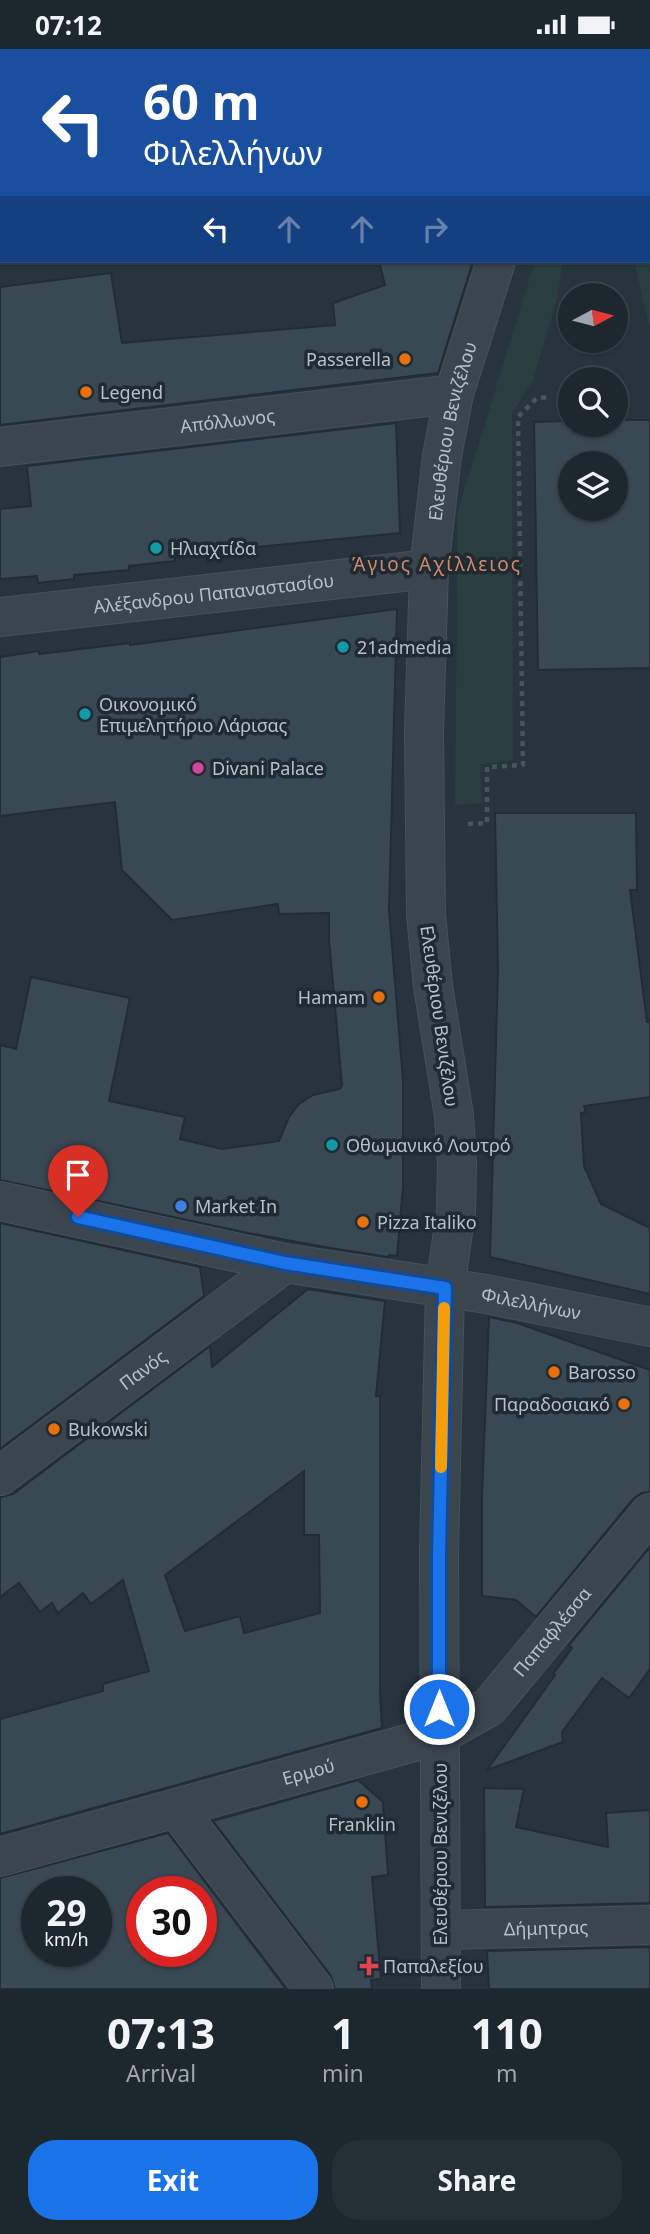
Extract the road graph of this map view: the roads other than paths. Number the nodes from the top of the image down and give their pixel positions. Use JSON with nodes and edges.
{"nodes":[{"id":1,"x":495,"y":263,"type":"edge"},
{"id":2,"x":454,"y":394,"type":"junction"},
{"id":3,"x":0,"y":447,"type":"edge"},
{"id":4,"x":429,"y":569,"type":"junction"},
{"id":5,"x":0,"y":617,"type":"edge"},
{"id":6,"x":0,"y":1201,"type":"edge"},
{"id":7,"x":285,"y":1263,"type":"junction"},
{"id":8,"x":445,"y":1288,"type":"junction"},
{"id":9,"x":650,"y":1327,"type":"edge"},
{"id":10,"x":0,"y":1476,"type":"edge"},
{"id":11,"x":650,"y":1513,"type":"edge"},
{"id":12,"x":439,"y":1735,"type":"junction"},
{"id":13,"x":176,"y":1808,"type":"junction"},
{"id":14,"x":0,"y":1857,"type":"edge"},
{"id":15,"x":650,"y":1924,"type":"edge"},
{"id":16,"x":441,"y":1930,"type":"junction"},
{"id":17,"x":314,"y":1989,"type":"edge"},
{"id":18,"x":441,"y":1989,"type":"edge"}],
"edges":[{"from":1,"to":2,"type":"street","name":"Ελευθέριου Βενιζέλου"},
{"from":2,"to":3,"type":"street","name":"Απόλλωνος"},
{"from":2,"to":4,"type":"street","name":"Ελευθέριου Βενιζέλου"},
{"from":4,"to":5,"type":"street","name":"Αλέξανδρου Παπαναστασίου"},
{"from":4,"to":8,"type":"street","name":"Ελευθέριου Βενιζέλου"},
{"from":6,"to":7,"type":"street","name":"Φιλελλήνων"},
{"from":7,"to":8,"type":"street","name":"Φιλελλήνων"},
{"from":7,"to":10,"type":"street","name":"Πανός"},
{"from":8,"to":9,"type":"street","name":"Φιλελλήνων"},
{"from":8,"to":12,"type":"street","name":"Ελευθέριου Βενιζέλου"},
{"from":11,"to":12,"type":"street","name":"Παπαφλέσσα"},
{"from":12,"to":13,"type":"street","name":"Ερμού"},
{"from":12,"to":16,"type":"street","name":"Ελευθέριου Βενιζέλου"},
{"from":13,"to":14,"type":"street","name":"Ερμού"},
{"from":13,"to":17,"type":"street"},
{"from":15,"to":16,"type":"street","name":"Δήμητρας"},
{"from":16,"to":18,"type":"street","name":"Ελευθέριου Βενιζέλου"}]}
